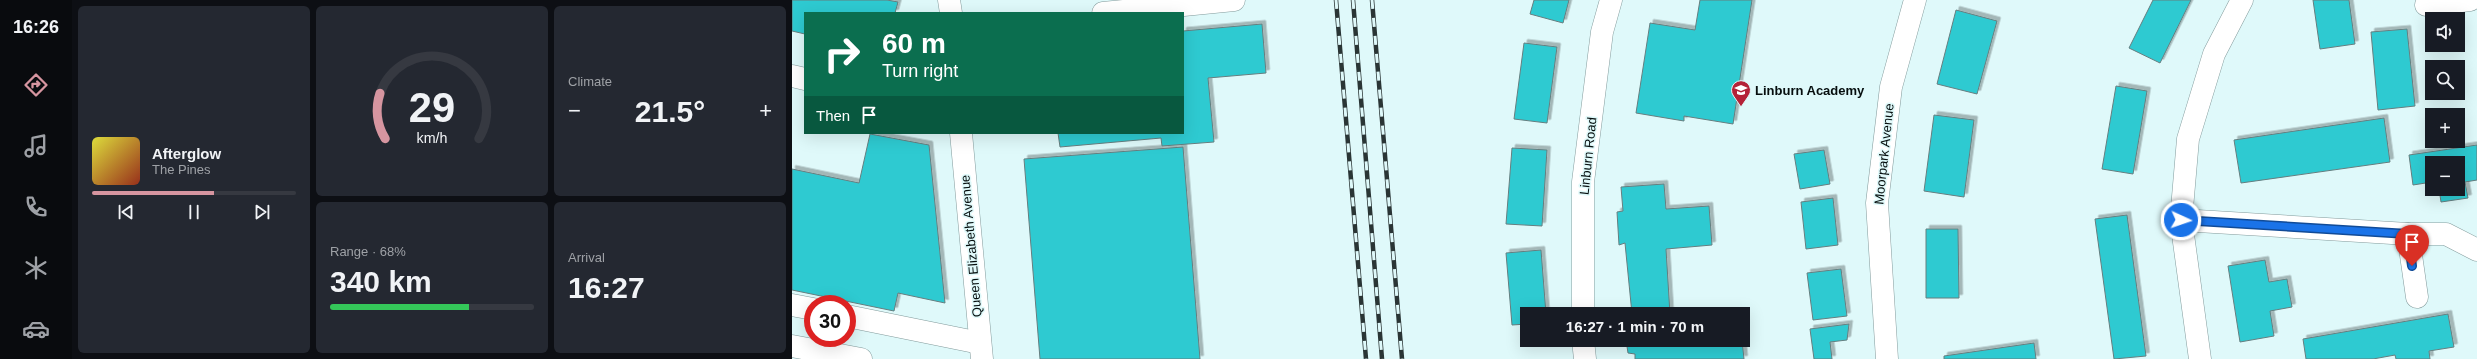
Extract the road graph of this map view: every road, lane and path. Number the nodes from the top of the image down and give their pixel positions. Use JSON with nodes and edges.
{"nodes":[{"id":1,"x":949,"y":0,"type":"edge"},
{"id":2,"x":1234,"y":0,"type":"edge"},
{"id":3,"x":1611,"y":0,"type":"edge"},
{"id":4,"x":1915,"y":0,"type":"edge"},
{"id":5,"x":2242,"y":0,"type":"edge"},
{"id":6,"x":2470,"y":0,"type":"edge"},
{"id":7,"x":2426,"y":5,"type":"dead end"},
{"id":8,"x":950,"y":12,"type":"edge"},
{"id":9,"x":1113,"y":12,"type":"edge"},
{"id":10,"x":792,"y":76,"type":"edge"},
{"id":11,"x":804,"y":79,"type":"edge"},
{"id":12,"x":961,"y":134,"type":"edge"},
{"id":13,"x":2181,"y":220,"type":"junction"},
{"id":14,"x":2408,"y":234,"type":"junction"},
{"id":15,"x":2477,"y":250,"type":"edge"},
{"id":16,"x":2417,"y":297,"type":"dead end"},
{"id":17,"x":792,"y":305,"type":"edge"},
{"id":18,"x":804,"y":307,"type":"edge"},
{"id":19,"x":1583,"y":307,"type":"edge"},
{"id":20,"x":856,"y":318,"type":"edge"},
{"id":21,"x":792,"y":346,"type":"edge"},
{"id":22,"x":1584,"y":347,"type":"edge"},
{"id":23,"x":981,"y":351,"type":"edge"},
{"id":24,"x":822,"y":356,"type":"edge"},
{"id":25,"x":861,"y":359,"type":"edge"},
{"id":26,"x":1585,"y":359,"type":"edge"},
{"id":27,"x":1887,"y":359,"type":"edge"},
{"id":28,"x":2200,"y":359,"type":"edge"}],
"edges":[{"from":1,"to":8,"type":"street"},
{"from":2,"to":9,"type":"street"},
{"from":3,"to":19,"type":"street","name":"Linburn Road"},
{"from":4,"to":27,"type":"street","name":"Moorpark Avenue"},
{"from":5,"to":13,"type":"street"},
{"from":6,"to":7,"type":"street"},
{"from":10,"to":11,"type":"street"},
{"from":12,"to":23,"type":"street","name":"Queen Elizabeth Avenue"},
{"from":13,"to":14,"type":"street"},
{"from":13,"to":28,"type":"street"},
{"from":14,"to":15,"type":"street"},
{"from":14,"to":16,"type":"street"},
{"from":17,"to":18,"type":"street"},
{"from":20,"to":23,"type":"street"},
{"from":21,"to":24,"type":"street"},
{"from":22,"to":26,"type":"street"},
{"from":24,"to":25,"type":"street"}]}
